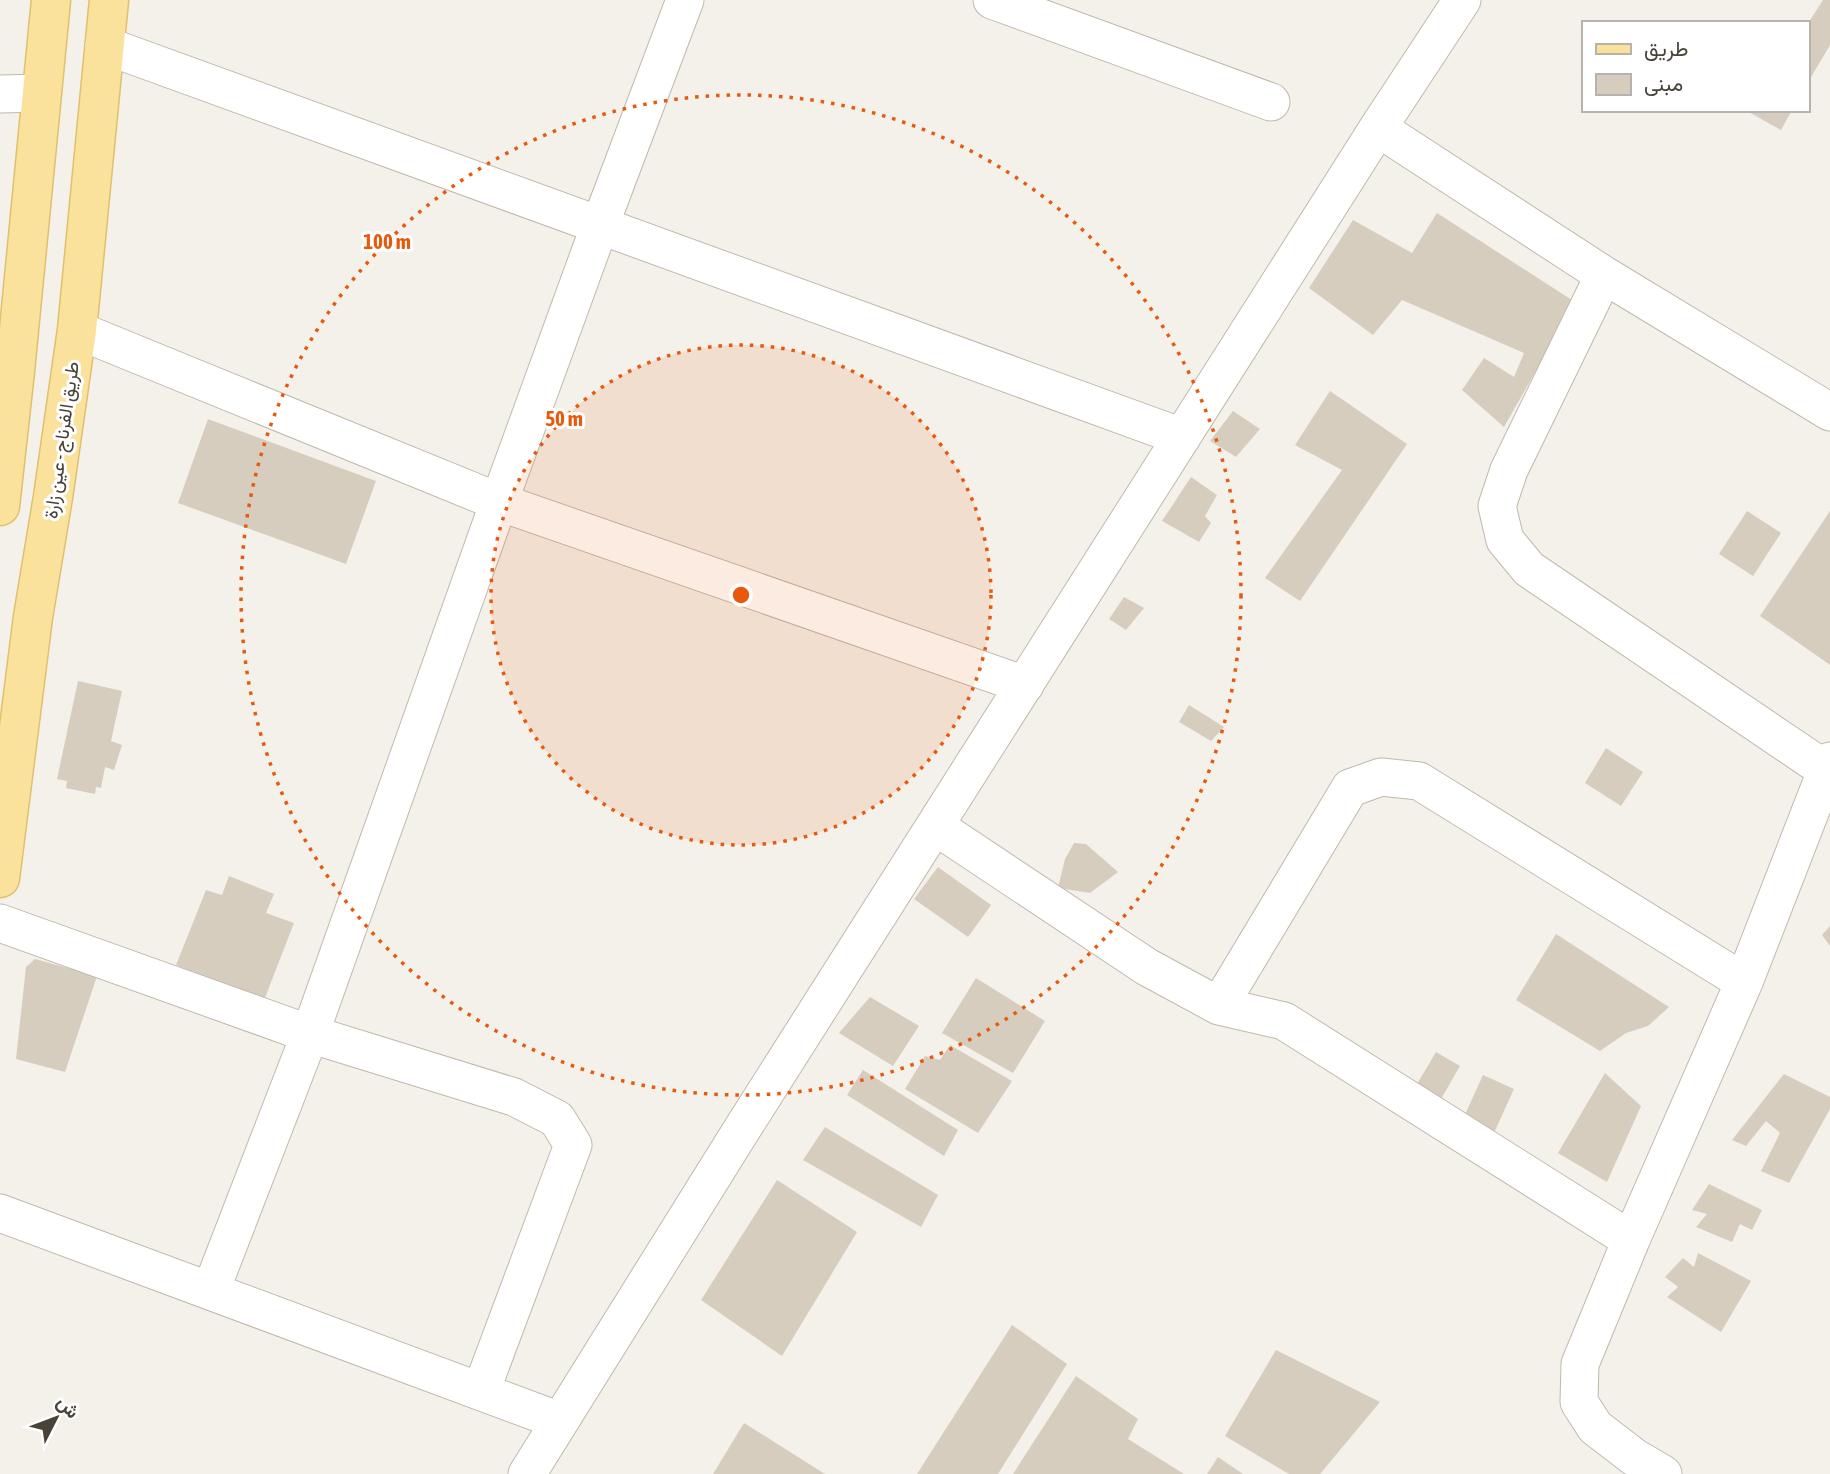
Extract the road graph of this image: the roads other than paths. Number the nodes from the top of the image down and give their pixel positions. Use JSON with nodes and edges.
{"nodes":[{"id":1,"x":51,"y":0,"type":"edge"},
{"id":2,"x":109,"y":0,"type":"edge"},
{"id":3,"x":685,"y":0,"type":"edge"},
{"id":4,"x":992,"y":0,"type":"edge"},
{"id":5,"x":1462,"y":0,"type":"edge"},
{"id":6,"x":104,"y":45,"type":"junction"},
{"id":7,"x":42,"y":93,"type":"junction"},
{"id":8,"x":0,"y":94,"type":"edge"},
{"id":9,"x":1271,"y":102,"type":"dead end"},
{"id":10,"x":1378,"y":128,"type":"junction"},
{"id":11,"x":600,"y":225,"type":"junction"},
{"id":12,"x":1604,"y":275,"type":"junction"},
{"id":13,"x":11,"y":296,"type":"edge"},
{"id":14,"x":77,"y":330,"type":"junction"},
{"id":15,"x":8,"y":380,"type":"edge"},
{"id":16,"x":1830,"y":412,"type":"edge"},
{"id":17,"x":1182,"y":437,"type":"junction"},
{"id":18,"x":499,"y":502,"type":"junction"},
{"id":19,"x":0,"y":506,"type":"edge"},
{"id":20,"x":1025,"y":685,"type":"junction"},
{"id":21,"x":1828,"y":765,"type":"edge"},
{"id":22,"x":935,"y":826,"type":"junction"},
{"id":23,"x":0,"y":878,"type":"edge"},
{"id":24,"x":0,"y":923,"type":"edge"},
{"id":25,"x":1744,"y":982,"type":"junction"},
{"id":26,"x":1219,"y":1006,"type":"junction"},
{"id":27,"x":310,"y":1034,"type":"junction"},
{"id":28,"x":0,"y":1213,"type":"edge"},
{"id":29,"x":1631,"y":1240,"type":"junction"},
{"id":30,"x":211,"y":1290,"type":"junction"},
{"id":31,"x":481,"y":1391,"type":"junction"},
{"id":32,"x":560,"y":1421,"type":"junction"},
{"id":33,"x":527,"y":1474,"type":"edge"},
{"id":34,"x":1663,"y":1474,"type":"edge"}],
"edges":[{"from":1,"to":7,"type":"main road"},
{"from":2,"to":6,"type":"main road","name":"طريق الفرناج - عين زارة"},
{"from":3,"to":11,"type":"street"},
{"from":4,"to":9,"type":"street"},
{"from":5,"to":10,"type":"street"},
{"from":6,"to":11,"type":"street"},
{"from":6,"to":14,"type":"main road","name":"طريق الفرناج - عين زارة"},
{"from":7,"to":8,"type":"street"},
{"from":7,"to":13,"type":"main road"},
{"from":10,"to":12,"type":"street"},
{"from":10,"to":17,"type":"street"},
{"from":11,"to":17,"type":"street"},
{"from":11,"to":18,"type":"street"},
{"from":12,"to":16,"type":"street"},
{"from":12,"to":21,"type":"street"},
{"from":13,"to":15,"type":"main road"},
{"from":14,"to":18,"type":"street"},
{"from":14,"to":23,"type":"main road","name":"طريق الفرناج - عين زارة"},
{"from":15,"to":19,"type":"main road"},
{"from":17,"to":20,"type":"street"},
{"from":18,"to":20,"type":"street"},
{"from":18,"to":27,"type":"street"},
{"from":20,"to":22,"type":"street"},
{"from":21,"to":25,"type":"street"},
{"from":22,"to":26,"type":"street"},
{"from":22,"to":32,"type":"street"},
{"from":24,"to":27,"type":"street"},
{"from":25,"to":26,"type":"street"},
{"from":25,"to":29,"type":"street"},
{"from":26,"to":29,"type":"street"},
{"from":27,"to":30,"type":"street"},
{"from":27,"to":31,"type":"street"},
{"from":28,"to":30,"type":"street"},
{"from":29,"to":34,"type":"street"},
{"from":30,"to":31,"type":"street"},
{"from":31,"to":32,"type":"street"},
{"from":32,"to":33,"type":"street"}]}
